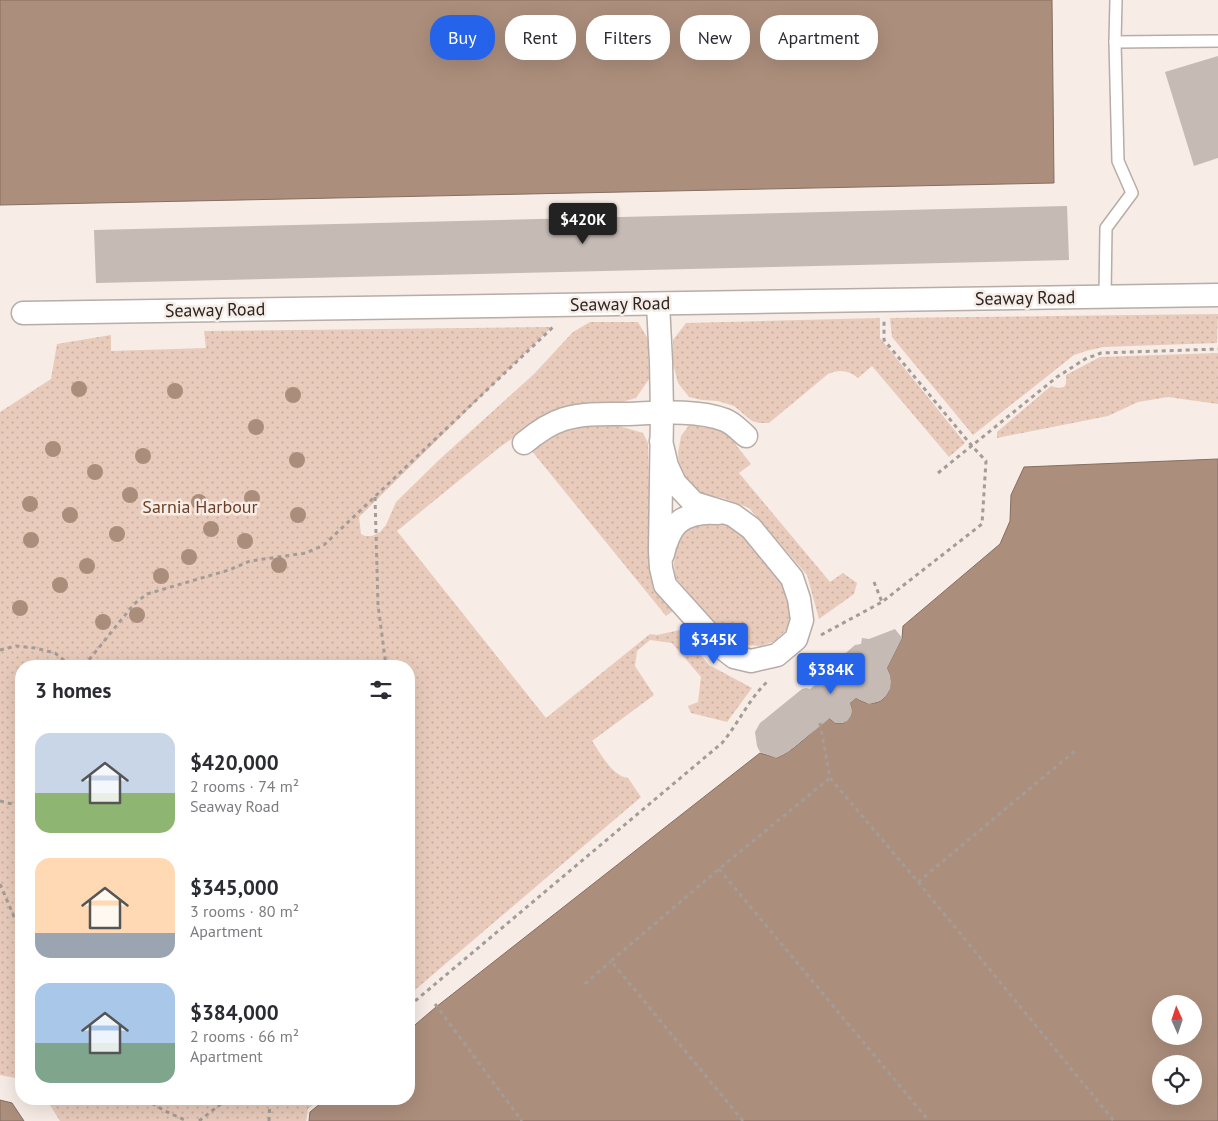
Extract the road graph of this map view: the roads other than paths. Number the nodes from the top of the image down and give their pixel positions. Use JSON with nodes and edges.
{"nodes":[{"id":1,"x":1116,"y":0,"type":"edge"},
{"id":2,"x":1218,"y":41,"type":"edge"},
{"id":3,"x":1115,"y":42,"type":"junction"},
{"id":4,"x":1218,"y":294,"type":"edge"},
{"id":5,"x":1105,"y":296,"type":"junction"},
{"id":6,"x":658,"y":304,"type":"junction"},
{"id":7,"x":23,"y":314,"type":"dead end"},
{"id":8,"x":662,"y":412,"type":"junction"},
{"id":9,"x":746,"y":436,"type":"dead end"},
{"id":10,"x":661,"y":440,"type":"junction"},
{"id":11,"x":524,"y":443,"type":"dead end"},
{"id":12,"x":733,"y":514,"type":"junction"},
{"id":13,"x":661,"y":568,"type":"junction"}],
"edges":[{"from":1,"to":3,"type":"lane"},
{"from":2,"to":3,"type":"lane"},
{"from":3,"to":5,"type":"lane"},
{"from":4,"to":5,"type":"street","name":"Seaway Road"},
{"from":5,"to":6,"type":"street","name":"Seaway Road"},
{"from":6,"to":7,"type":"street","name":"Seaway Road"},
{"from":6,"to":8,"type":"street"},
{"from":8,"to":9,"type":"street"},
{"from":8,"to":10,"type":"street"},
{"from":8,"to":11,"type":"street"},
{"from":10,"to":12,"type":"street"},
{"from":10,"to":13,"type":"street"},
{"from":12,"to":13,"type":"street"},
{"from":12,"to":13,"type":"street"}]}
